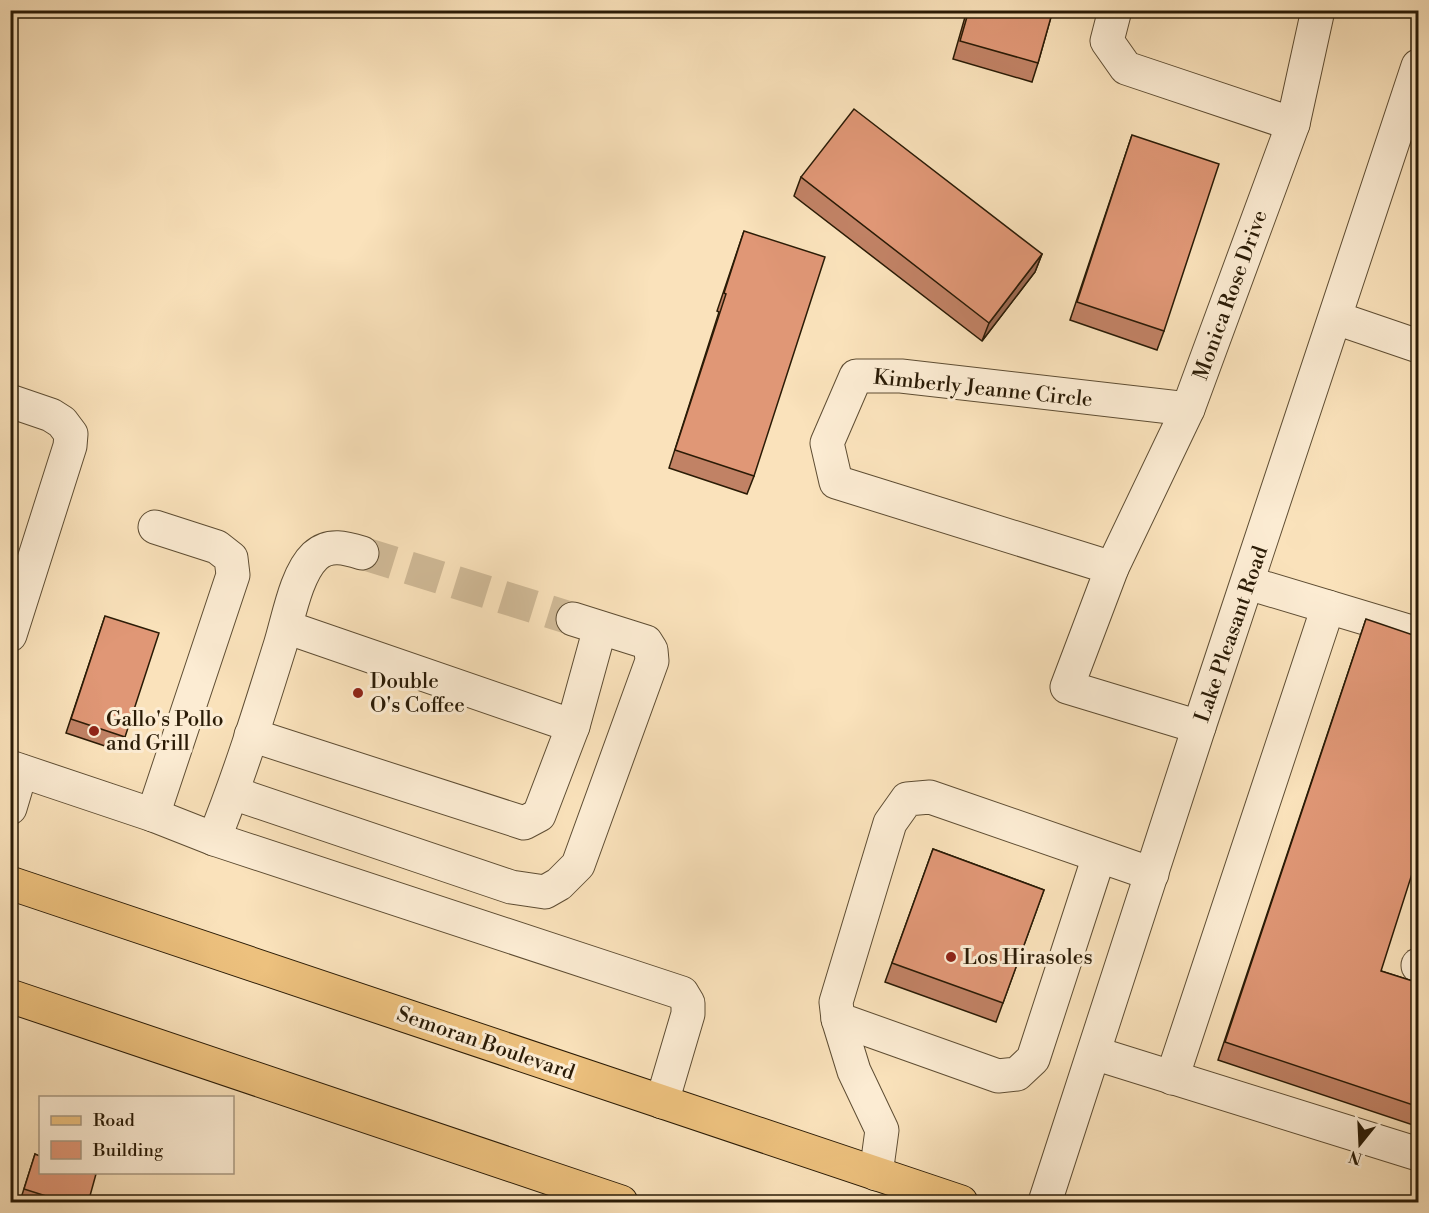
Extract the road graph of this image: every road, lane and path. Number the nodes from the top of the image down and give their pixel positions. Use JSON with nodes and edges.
{"nodes":[{"id":1,"x":1115,"y":10,"type":"edge"},
{"id":2,"x":1318,"y":10,"type":"edge"},
{"id":3,"x":1419,"y":66,"type":"edge"},
{"id":4,"x":1293,"y":124,"type":"junction"},
{"id":5,"x":1336,"y":318,"type":"junction"},
{"id":6,"x":1419,"y":346,"type":"edge"},
{"id":7,"x":10,"y":401,"type":"edge"},
{"id":8,"x":1188,"y":409,"type":"junction"},
{"id":9,"x":155,"y":527,"type":"dead end"},
{"id":10,"x":362,"y":553,"type":"tunnel mouth"},
{"id":11,"x":1112,"y":568,"type":"junction"},
{"id":12,"x":1248,"y":583,"type":"junction"},
{"id":13,"x":1328,"y":607,"type":"junction"},
{"id":14,"x":286,"y":627,"type":"junction"},
{"id":15,"x":1419,"y":633,"type":"edge"},
{"id":16,"x":10,"y":635,"type":"edge"},
{"id":17,"x":573,"y":726,"type":"junction"},
{"id":18,"x":1199,"y":727,"type":"junction"},
{"id":19,"x":251,"y":735,"type":"junction"},
{"id":20,"x":16,"y":769,"type":"edge"},
{"id":21,"x":233,"y":793,"type":"junction"},
{"id":22,"x":10,"y":808,"type":"edge"},
{"id":23,"x":153,"y":815,"type":"junction"},
{"id":24,"x":214,"y":839,"type":"junction"},
{"id":25,"x":1100,"y":856,"type":"junction"},
{"id":26,"x":1152,"y":874,"type":"junction"},
{"id":27,"x":10,"y":883,"type":"edge"},
{"id":28,"x":10,"y":996,"type":"edge"},
{"id":29,"x":838,"y":1019,"type":"junction"},
{"id":30,"x":1094,"y":1053,"type":"junction"},
{"id":31,"x":1172,"y":1078,"type":"junction"},
{"id":32,"x":662,"y":1102,"type":"junction"},
{"id":33,"x":1419,"y":1154,"type":"edge"},
{"id":34,"x":876,"y":1174,"type":"junction"},
{"id":35,"x":621,"y":1203,"type":"edge"},
{"id":36,"x":962,"y":1203,"type":"edge"},
{"id":37,"x":1045,"y":1203,"type":"edge"}],
"edges":[{"from":1,"to":4,"type":"street"},
{"from":2,"to":4,"type":"street","name":"Monica Rose Drive"},
{"from":3,"to":5,"type":"street","name":"Lake Pleasant Road"},
{"from":4,"to":8,"type":"street","name":"Monica Rose Drive"},
{"from":5,"to":6,"type":"street"},
{"from":5,"to":12,"type":"street","name":"Lake Pleasant Road"},
{"from":7,"to":16,"type":"street"},
{"from":8,"to":11,"type":"street","name":"Monica Rose Drive"},
{"from":8,"to":11,"type":"street","name":"Kimberly Jeanne Circle"},
{"from":9,"to":23,"type":"street"},
{"from":10,"to":14,"type":"street"},
{"from":11,"to":18,"type":"street","name":"Monica Rose Drive"},
{"from":12,"to":13,"type":"street"},
{"from":12,"to":18,"type":"street","name":"Lake Pleasant Road"},
{"from":13,"to":15,"type":"street"},
{"from":13,"to":31,"type":"street"},
{"from":14,"to":17,"type":"street"},
{"from":14,"to":19,"type":"street"},
{"from":17,"to":19,"type":"street"},
{"from":17,"to":21,"type":"street"},
{"from":18,"to":26,"type":"street","name":"Lake Pleasant Road"},
{"from":19,"to":21,"type":"street"},
{"from":20,"to":22,"type":"street"},
{"from":20,"to":23,"type":"street"},
{"from":21,"to":24,"type":"street"},
{"from":23,"to":24,"type":"street"},
{"from":24,"to":32,"type":"street"},
{"from":25,"to":26,"type":"street"},
{"from":25,"to":29,"type":"street"},
{"from":25,"to":29,"type":"street"},
{"from":26,"to":30,"type":"street","name":"Lake Pleasant Road"},
{"from":27,"to":32,"type":"main road","name":"Semoran Boulevard"},
{"from":28,"to":35,"type":"main road"},
{"from":29,"to":34,"type":"street"},
{"from":30,"to":31,"type":"street"},
{"from":30,"to":37,"type":"street","name":"Lake Pleasant Road"},
{"from":31,"to":33,"type":"street"},
{"from":32,"to":34,"type":"main road","name":"Semoran Boulevard"},
{"from":34,"to":36,"type":"main road","name":"Semoran Boulevard"}]}
